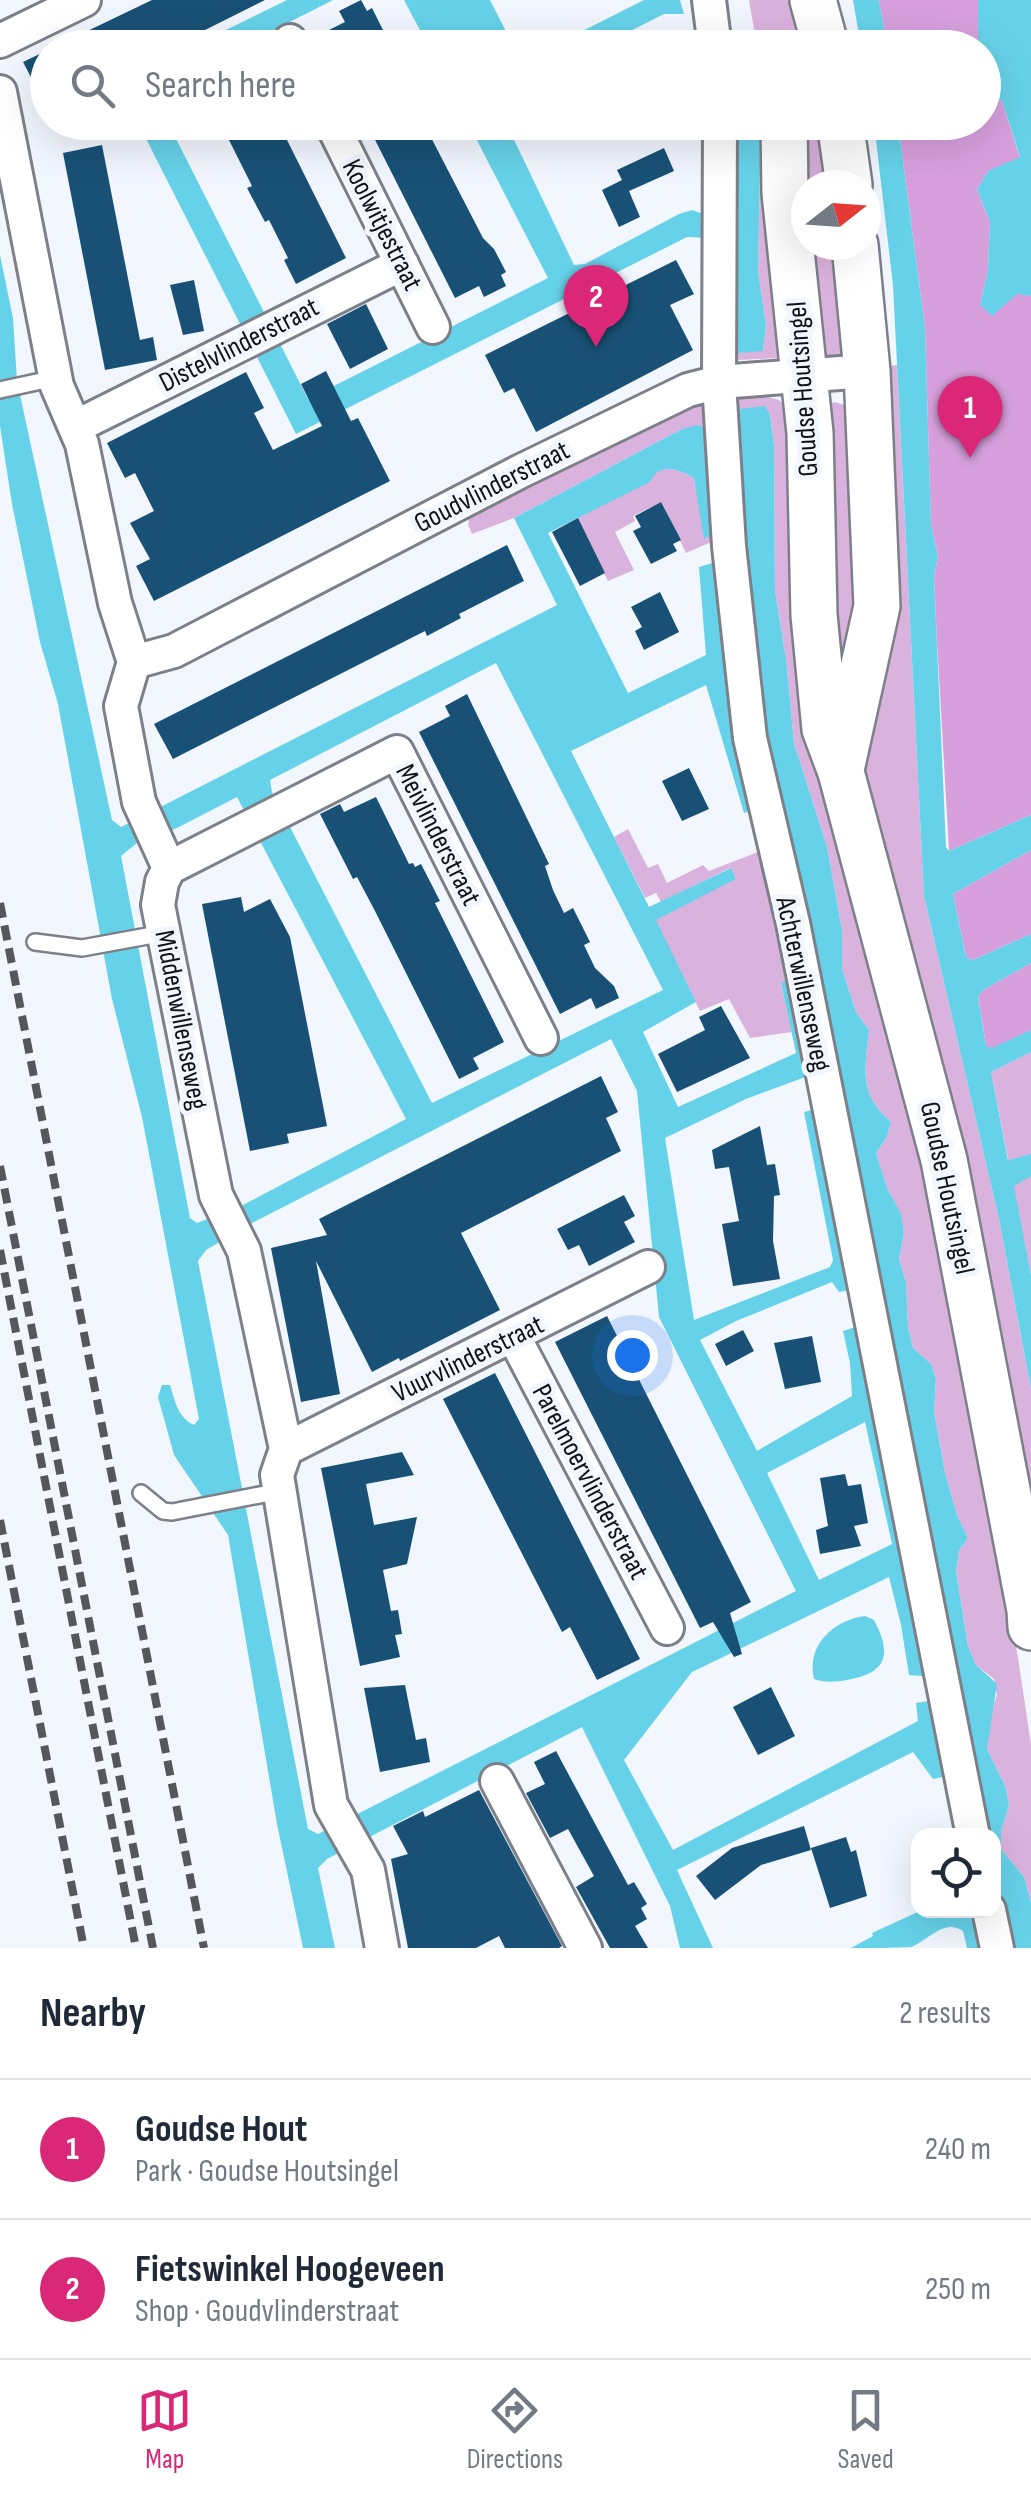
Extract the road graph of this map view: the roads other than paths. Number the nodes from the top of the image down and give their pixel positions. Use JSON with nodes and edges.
{"nodes":[{"id":1,"x":84,"y":0,"type":"edge"},
{"id":2,"x":709,"y":0,"type":"edge"},
{"id":3,"x":713,"y":30,"type":"edge"},
{"id":4,"x":0,"y":42,"type":"edge"},
{"id":5,"x":0,"y":92,"type":"edge"},
{"id":6,"x":340,"y":140,"type":"edge"},
{"id":7,"x":720,"y":140,"type":"edge"},
{"id":8,"x":785,"y":140,"type":"edge"},
{"id":9,"x":843,"y":140,"type":"edge"},
{"id":10,"x":847,"y":170,"type":"edge"},
{"id":11,"x":856,"y":260,"type":"edge"},
{"id":12,"x":402,"y":264,"type":"junction"},
{"id":13,"x":433,"y":327,"type":"dead end"},
{"id":14,"x":867,"y":371,"type":"junction"},
{"id":15,"x":806,"y":375,"type":"junction"},
{"id":16,"x":56,"y":378,"type":"junction"},
{"id":17,"x":719,"y":382,"type":"junction"},
{"id":18,"x":0,"y":390,"type":"edge"},
{"id":19,"x":76,"y":426,"type":"junction"},
{"id":20,"x":134,"y":662,"type":"junction"},
{"id":21,"x":842,"y":772,"type":"junction"},
{"id":22,"x":157,"y":840,"type":"junction"},
{"id":23,"x":152,"y":936,"type":"junction"},
{"id":24,"x":35,"y":942,"type":"dead end"},
{"id":25,"x":541,"y":1038,"type":"dead end"},
{"id":26,"x":648,"y":1267,"type":"dead end"},
{"id":27,"x":514,"y":1336,"type":"junction"},
{"id":28,"x":286,"y":1449,"type":"junction"},
{"id":29,"x":141,"y":1493,"type":"dead end"},
{"id":30,"x":264,"y":1494,"type":"junction"},
{"id":31,"x":1031,"y":1611,"type":"edge"},
{"id":32,"x":1031,"y":1627,"type":"edge"},
{"id":33,"x":667,"y":1628,"type":"dead end"},
{"id":34,"x":497,"y":1781,"type":"dead end"},
{"id":35,"x":971,"y":1828,"type":"edge"},
{"id":36,"x":990,"y":1918,"type":"edge"},
{"id":37,"x":382,"y":1948,"type":"edge"},
{"id":38,"x":585,"y":1948,"type":"edge"},
{"id":39,"x":996,"y":1948,"type":"edge"}],
"edges":[{"from":1,"to":4,"type":"street"},
{"from":2,"to":3,"type":"street"},
{"from":5,"to":16,"type":"street"},
{"from":6,"to":12,"type":"street","name":"Koolwitjestraat"},
{"from":7,"to":17,"type":"street","name":"Achterwillenseweg"},
{"from":8,"to":15,"type":"main road","name":"Goudse Houtsingel"},
{"from":9,"to":10,"type":"main road"},
{"from":11,"to":14,"type":"main road","name":"Goudse Houtsingel"},
{"from":12,"to":13,"type":"street","name":"Koolwitjestraat"},
{"from":12,"to":19,"type":"street","name":"Distelvlinderstraat"},
{"from":14,"to":15,"type":"street","name":"Goudvlinderstraat"},
{"from":14,"to":21,"type":"main road","name":"Goudse Houtsingel"},
{"from":15,"to":17,"type":"street","name":"Goudvlinderstraat"},
{"from":15,"to":21,"type":"main road","name":"Goudse Houtsingel"},
{"from":16,"to":18,"type":"lane"},
{"from":16,"to":19,"type":"street"},
{"from":17,"to":20,"type":"street","name":"Goudvlinderstraat"},
{"from":17,"to":35,"type":"street","name":"Achterwillenseweg"},
{"from":19,"to":20,"type":"street"},
{"from":20,"to":22,"type":"street","name":"Middenwillenseweg"},
{"from":21,"to":31,"type":"main road","name":"Goudse Houtsingel"},
{"from":22,"to":23,"type":"street","name":"Middenwillenseweg"},
{"from":22,"to":25,"type":"street","name":"Meivlinderstraat"},
{"from":23,"to":24,"type":"lane"},
{"from":23,"to":28,"type":"street","name":"Middenwillenseweg"},
{"from":26,"to":27,"type":"street","name":"Vuurvlinderstraat"},
{"from":27,"to":28,"type":"street","name":"Vuurvlinderstraat"},
{"from":27,"to":33,"type":"street","name":"Parelmoervlinderstraat"},
{"from":28,"to":30,"type":"street","name":"Middenwillenseweg"},
{"from":29,"to":30,"type":"lane"},
{"from":30,"to":37,"type":"street","name":"Middenwillenseweg"},
{"from":31,"to":32,"type":"main road","name":"Goudse Houtsingel"},
{"from":34,"to":38,"type":"street"},
{"from":36,"to":39,"type":"street"}]}
